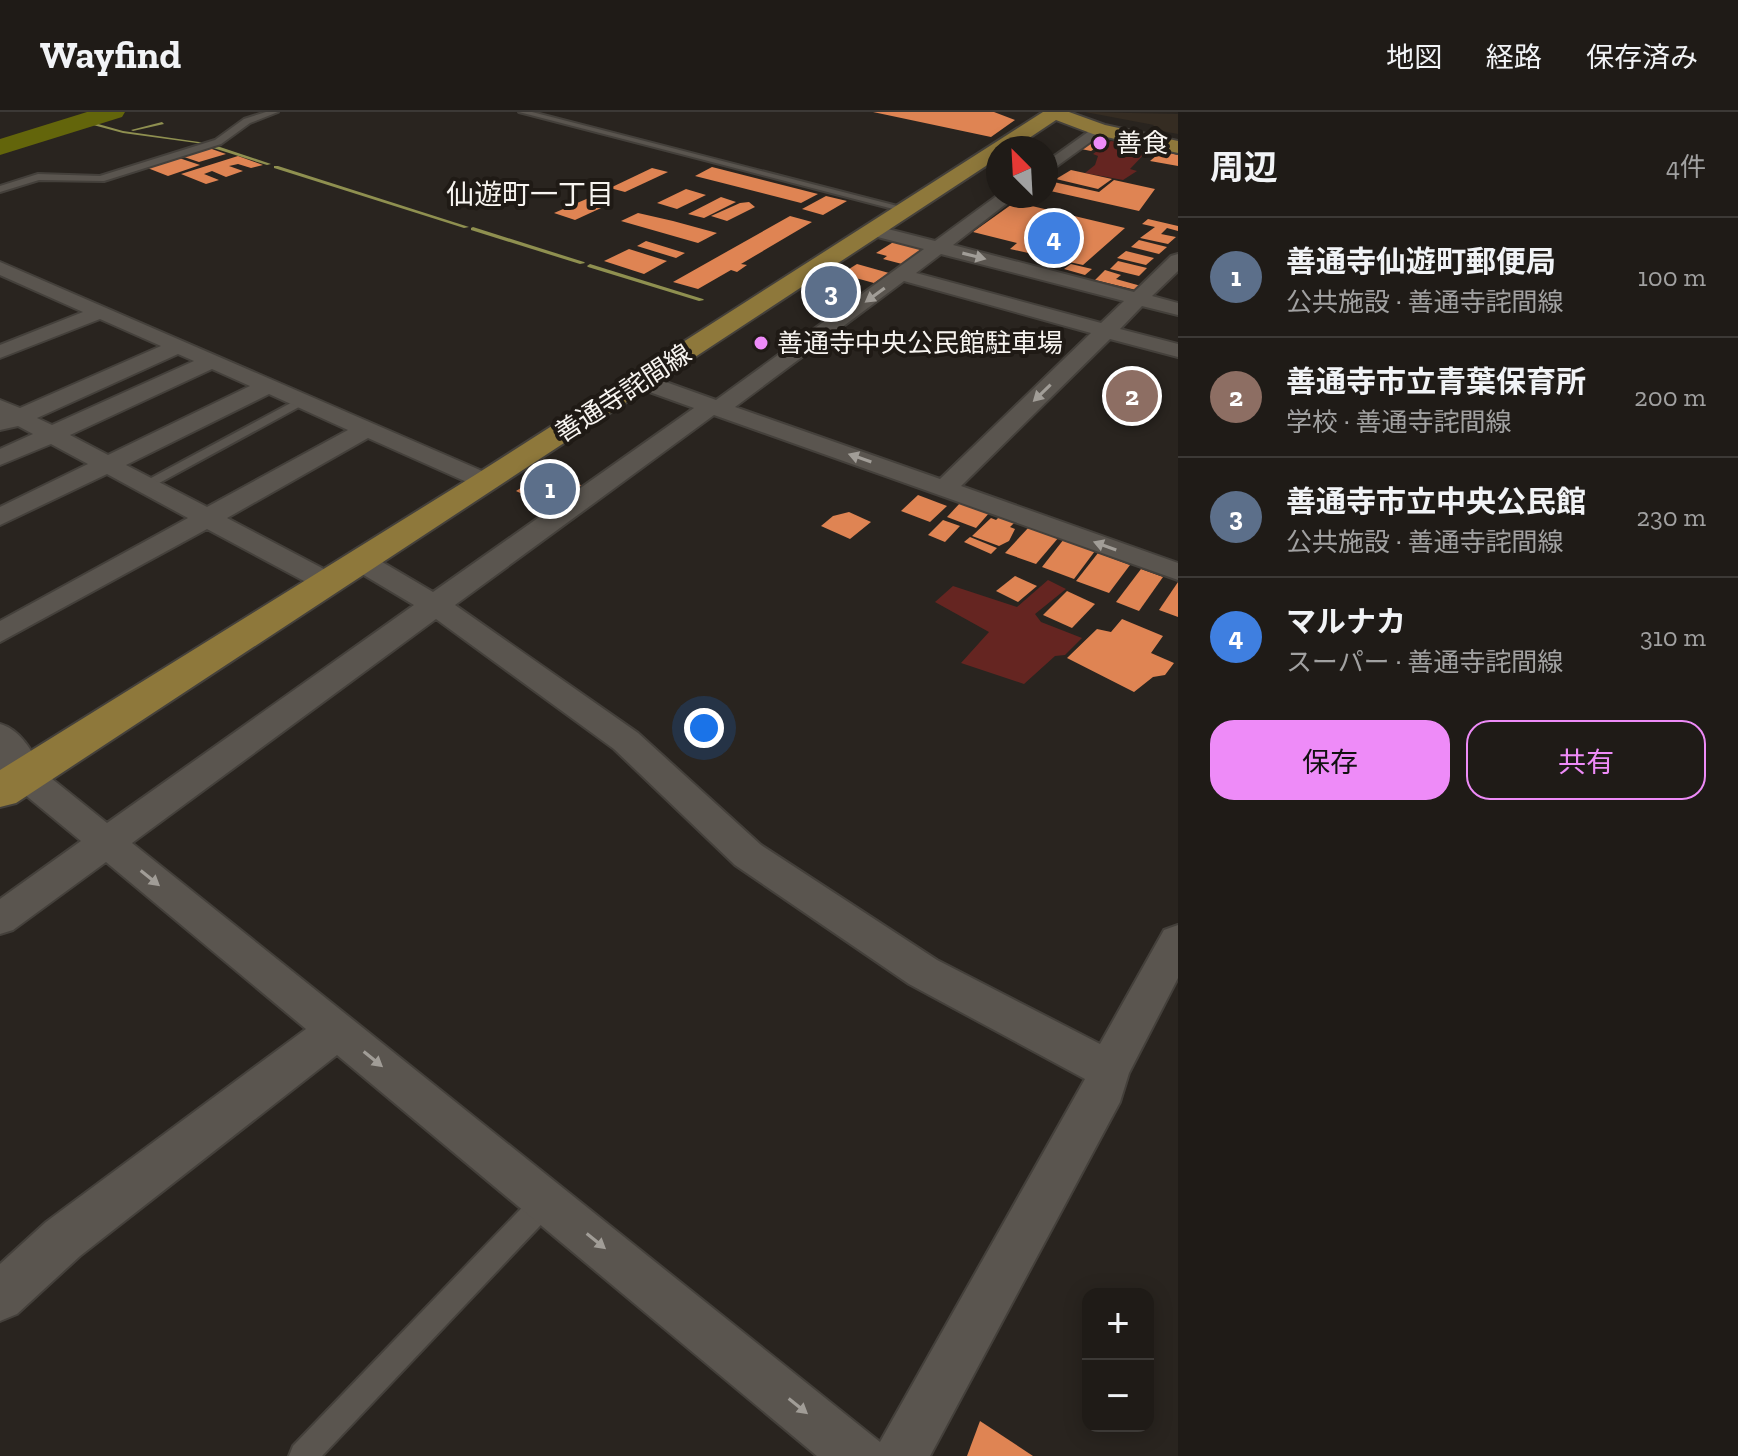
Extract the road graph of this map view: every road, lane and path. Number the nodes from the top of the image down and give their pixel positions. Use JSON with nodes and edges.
{"nodes":[{"id":1,"x":274,"y":112,"type":"edge"},
{"id":2,"x":523,"y":112,"type":"edge"},
{"id":3,"x":1054,"y":112,"type":"edge"},
{"id":4,"x":1100,"y":130,"type":"junction"},
{"id":5,"x":1178,"y":147,"type":"edge"},
{"id":6,"x":1058,"y":160,"type":"edge"},
{"id":7,"x":0,"y":189,"type":"edge"},
{"id":8,"x":991,"y":208,"type":"edge"},
{"id":9,"x":904,"y":209,"type":"junction"},
{"id":10,"x":872,"y":230,"type":"junction"},
{"id":11,"x":937,"y":247,"type":"junction"},
{"id":12,"x":1178,"y":260,"type":"edge"},
{"id":13,"x":0,"y":268,"type":"edge"},
{"id":14,"x":902,"y":275,"type":"junction"},
{"id":15,"x":27,"y":279,"type":"junction"},
{"id":16,"x":0,"y":289,"type":"edge"},
{"id":17,"x":1139,"y":298,"type":"junction"},
{"id":18,"x":1178,"y":309,"type":"edge"},
{"id":19,"x":101,"y":312,"type":"junction"},
{"id":20,"x":1105,"y":332,"type":"junction"},
{"id":21,"x":179,"y":346,"type":"junction"},
{"id":22,"x":1178,"y":351,"type":"edge"},
{"id":23,"x":0,"y":352,"type":"edge"},
{"id":24,"x":212,"y":361,"type":"junction"},
{"id":25,"x":641,"y":381,"type":"junction"},
{"id":26,"x":268,"y":386,"type":"junction"},
{"id":27,"x":304,"y":401,"type":"junction"},
{"id":28,"x":715,"y":407,"type":"junction"},
{"id":29,"x":7,"y":417,"type":"edge"},
{"id":30,"x":367,"y":429,"type":"junction"},
{"id":31,"x":52,"y":435,"type":"junction"},
{"id":32,"x":0,"y":458,"type":"edge"},
{"id":33,"x":108,"y":465,"type":"junction"},
{"id":34,"x":487,"y":482,"type":"junction"},
{"id":35,"x":145,"y":485,"type":"junction"},
{"id":36,"x":945,"y":488,"type":"junction"},
{"id":37,"x":0,"y":517,"type":"edge"},
{"id":38,"x":207,"y":518,"type":"junction"},
{"id":39,"x":362,"y":562,"type":"junction"},
{"id":40,"x":1178,"y":572,"type":"edge"},
{"id":41,"x":329,"y":583,"type":"junction"},
{"id":42,"x":436,"y":606,"type":"junction"},
{"id":43,"x":0,"y":633,"type":"edge"},
{"id":44,"x":0,"y":738,"type":"edge"},
{"id":45,"x":12,"y":783,"type":"edge"},
{"id":46,"x":107,"y":843,"type":"junction"},
{"id":47,"x":0,"y":919,"type":"edge"},
{"id":48,"x":1178,"y":941,"type":"edge"},
{"id":49,"x":337,"y":1030,"type":"junction"},
{"id":50,"x":1108,"y":1070,"type":"junction"},
{"id":51,"x":546,"y":1201,"type":"junction"},
{"id":52,"x":0,"y":1297,"type":"edge"},
{"id":53,"x":303,"y":1456,"type":"edge"},
{"id":54,"x":859,"y":1456,"type":"edge"},
{"id":55,"x":901,"y":1456,"type":"edge"}],
"edges":[{"from":1,"to":7,"type":"lane"},
{"from":2,"to":9,"type":"lane"},
{"from":3,"to":4,"type":"main road","name":"善通寺詫間線"},
{"from":3,"to":9,"type":"main road","name":"善通寺詫間線"},
{"from":4,"to":5,"type":"main road","name":"善通寺詫間線"},
{"from":4,"to":6,"type":"street"},
{"from":8,"to":11,"type":"street"},
{"from":9,"to":10,"type":"main road","name":"善通寺詫間線"},
{"from":10,"to":11,"type":"street"},
{"from":10,"to":25,"type":"main road","name":"善通寺詫間線"},
{"from":11,"to":14,"type":"street"},
{"from":11,"to":17,"type":"street","one_way":true},
{"from":12,"to":17,"type":"street"},
{"from":13,"to":15,"type":"street"},
{"from":14,"to":20,"type":"street"},
{"from":14,"to":28,"type":"street","one_way":true},
{"from":15,"to":16,"type":"street"},
{"from":15,"to":19,"type":"street"},
{"from":17,"to":18,"type":"street"},
{"from":17,"to":20,"type":"street"},
{"from":19,"to":21,"type":"street"},
{"from":19,"to":23,"type":"street"},
{"from":20,"to":22,"type":"street"},
{"from":20,"to":36,"type":"street","one_way":true},
{"from":21,"to":24,"type":"street"},
{"from":21,"to":29,"type":"street"},
{"from":24,"to":26,"type":"street"},
{"from":24,"to":31,"type":"street"},
{"from":25,"to":28,"type":"street"},
{"from":25,"to":34,"type":"main road","name":"善通寺詫間線"},
{"from":26,"to":27,"type":"street"},
{"from":26,"to":33,"type":"street"},
{"from":27,"to":30,"type":"street"},
{"from":27,"to":35,"type":"lane"},
{"from":36,"to":28,"type":"street","one_way":true},
{"from":28,"to":42,"type":"street"},
{"from":29,"to":31,"type":"street"},
{"from":30,"to":34,"type":"street"},
{"from":30,"to":38,"type":"street"},
{"from":31,"to":32,"type":"street"},
{"from":31,"to":33,"type":"street"},
{"from":33,"to":35,"type":"street"},
{"from":33,"to":37,"type":"street"},
{"from":34,"to":39,"type":"main road","name":"善通寺詫間線"},
{"from":35,"to":38,"type":"street"},
{"from":40,"to":36,"type":"street","one_way":true},
{"from":38,"to":41,"type":"street"},
{"from":38,"to":43,"type":"street"},
{"from":39,"to":41,"type":"main road","name":"善通寺詫間線"},
{"from":39,"to":42,"type":"street"},
{"from":41,"to":45,"type":"main road","name":"善通寺詫間線"},
{"from":42,"to":46,"type":"street"},
{"from":42,"to":50,"type":"street"},
{"from":44,"to":45,"type":"street"},
{"from":45,"to":46,"type":"street"},
{"from":46,"to":47,"type":"street"},
{"from":46,"to":49,"type":"street","one_way":true},
{"from":48,"to":50,"type":"street"},
{"from":49,"to":51,"type":"street","one_way":true},
{"from":49,"to":52,"type":"street"},
{"from":50,"to":55,"type":"street"},
{"from":51,"to":53,"type":"lane"},
{"from":51,"to":54,"type":"street","one_way":true}]}
